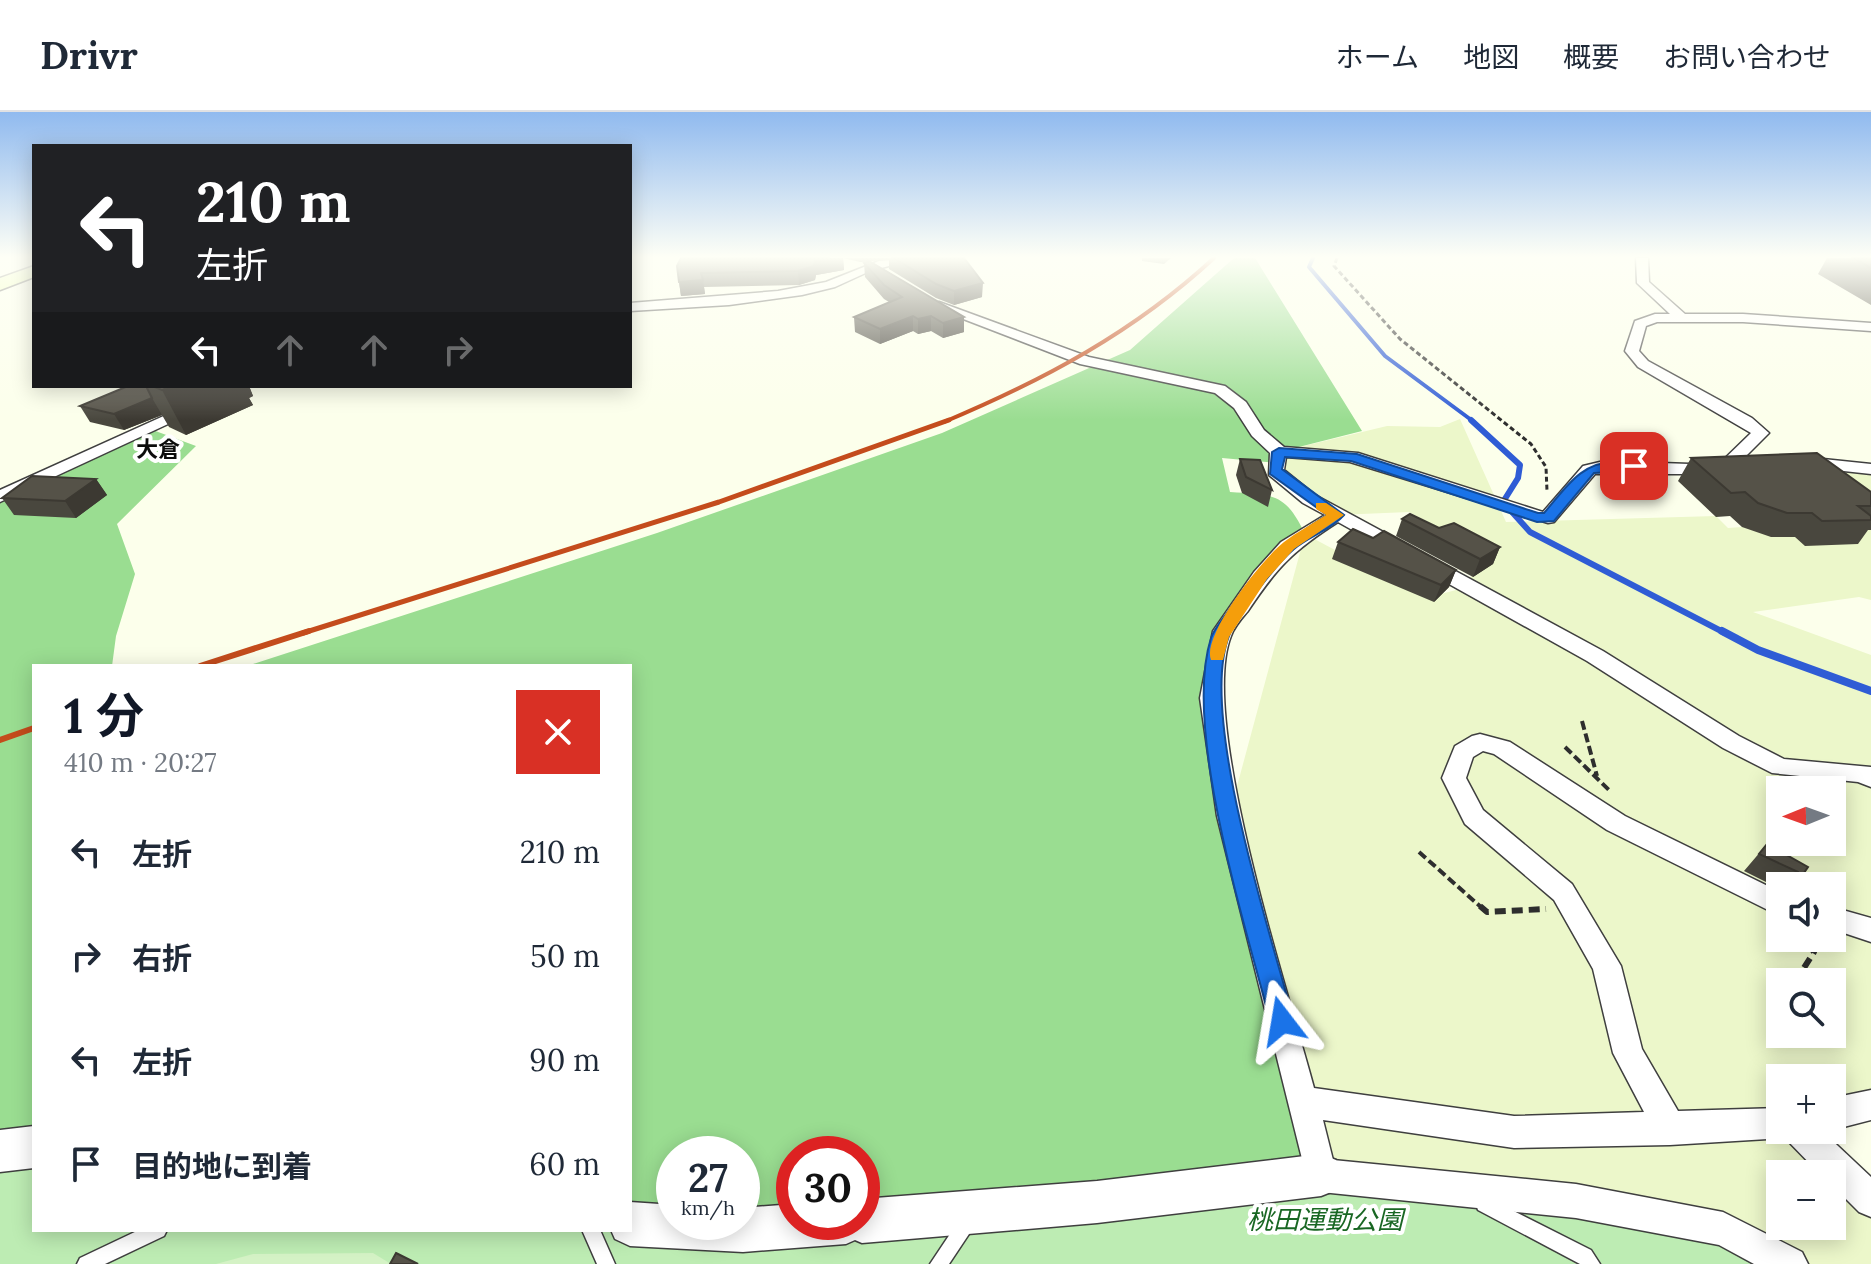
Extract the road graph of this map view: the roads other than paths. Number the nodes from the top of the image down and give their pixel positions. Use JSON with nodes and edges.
{"nodes":[{"id":1,"x":956,"y":312,"type":"edge"},
{"id":2,"x":1675,"y":312,"type":"edge"},
{"id":3,"x":1682,"y":318,"type":"junction"},
{"id":4,"x":1871,"y":327,"type":"edge"},
{"id":5,"x":238,"y":388,"type":"edge"},
{"id":6,"x":1279,"y":452,"type":"junction"},
{"id":7,"x":1782,"y":463,"type":"edge"},
{"id":8,"x":1752,"y":466,"type":"edge"},
{"id":9,"x":1723,"y":469,"type":"junction"},
{"id":10,"x":1871,"y":469,"type":"edge"},
{"id":11,"x":0,"y":497,"type":"edge"},
{"id":12,"x":1337,"y":515,"type":"junction"},
{"id":13,"x":1871,"y":778,"type":"edge"},
{"id":14,"x":1766,"y":898,"type":"edge"},
{"id":15,"x":1846,"y":922,"type":"edge"},
{"id":16,"x":1871,"y":930,"type":"edge"},
{"id":17,"x":1303,"y":1102,"type":"junction"},
{"id":18,"x":1871,"y":1105,"type":"edge"},
{"id":19,"x":1846,"y":1111,"type":"edge"},
{"id":20,"x":1766,"y":1125,"type":"edge"},
{"id":21,"x":1670,"y":1129,"type":"junction"},
{"id":22,"x":1813,"y":1144,"type":"edge"},
{"id":23,"x":32,"y":1147,"type":"edge"},
{"id":24,"x":0,"y":1151,"type":"edge"},
{"id":25,"x":1321,"y":1175,"type":"junction"},
{"id":26,"x":1457,"y":1189,"type":"junction"},
{"id":27,"x":1871,"y":1200,"type":"edge"},
{"id":28,"x":976,"y":1212,"type":"junction"},
{"id":29,"x":880,"y":1220,"type":"edge"},
{"id":30,"x":632,"y":1224,"type":"edge"},
{"id":31,"x":776,"y":1227,"type":"edge"},
{"id":32,"x":154,"y":1232,"type":"edge"},
{"id":33,"x":592,"y":1232,"type":"edge"},
{"id":34,"x":86,"y":1264,"type":"edge"},
{"id":35,"x":606,"y":1264,"type":"edge"},
{"id":36,"x":939,"y":1264,"type":"edge"},
{"id":37,"x":1591,"y":1264,"type":"edge"},
{"id":38,"x":1790,"y":1264,"type":"edge"}],
"edges":[{"from":1,"to":6,"type":"street"},
{"from":2,"to":3,"type":"street"},
{"from":3,"to":4,"type":"street"},
{"from":3,"to":9,"type":"street"},
{"from":5,"to":11,"type":"street"},
{"from":6,"to":9,"type":"street"},
{"from":6,"to":12,"type":"street"},
{"from":7,"to":10,"type":"street"},
{"from":8,"to":9,"type":"street"},
{"from":12,"to":13,"type":"street"},
{"from":12,"to":17,"type":"street"},
{"from":14,"to":21,"type":"street"},
{"from":15,"to":16,"type":"street"},
{"from":17,"to":21,"type":"street"},
{"from":17,"to":25,"type":"street"},
{"from":18,"to":19,"type":"street"},
{"from":20,"to":21,"type":"street"},
{"from":22,"to":27,"type":"street"},
{"from":23,"to":24,"type":"street"},
{"from":25,"to":26,"type":"street"},
{"from":25,"to":28,"type":"street"},
{"from":26,"to":37,"type":"lane"},
{"from":26,"to":38,"type":"street"},
{"from":28,"to":29,"type":"street"},
{"from":28,"to":36,"type":"lane"},
{"from":30,"to":31,"type":"street"},
{"from":32,"to":34,"type":"lane"},
{"from":33,"to":35,"type":"lane"}]}
